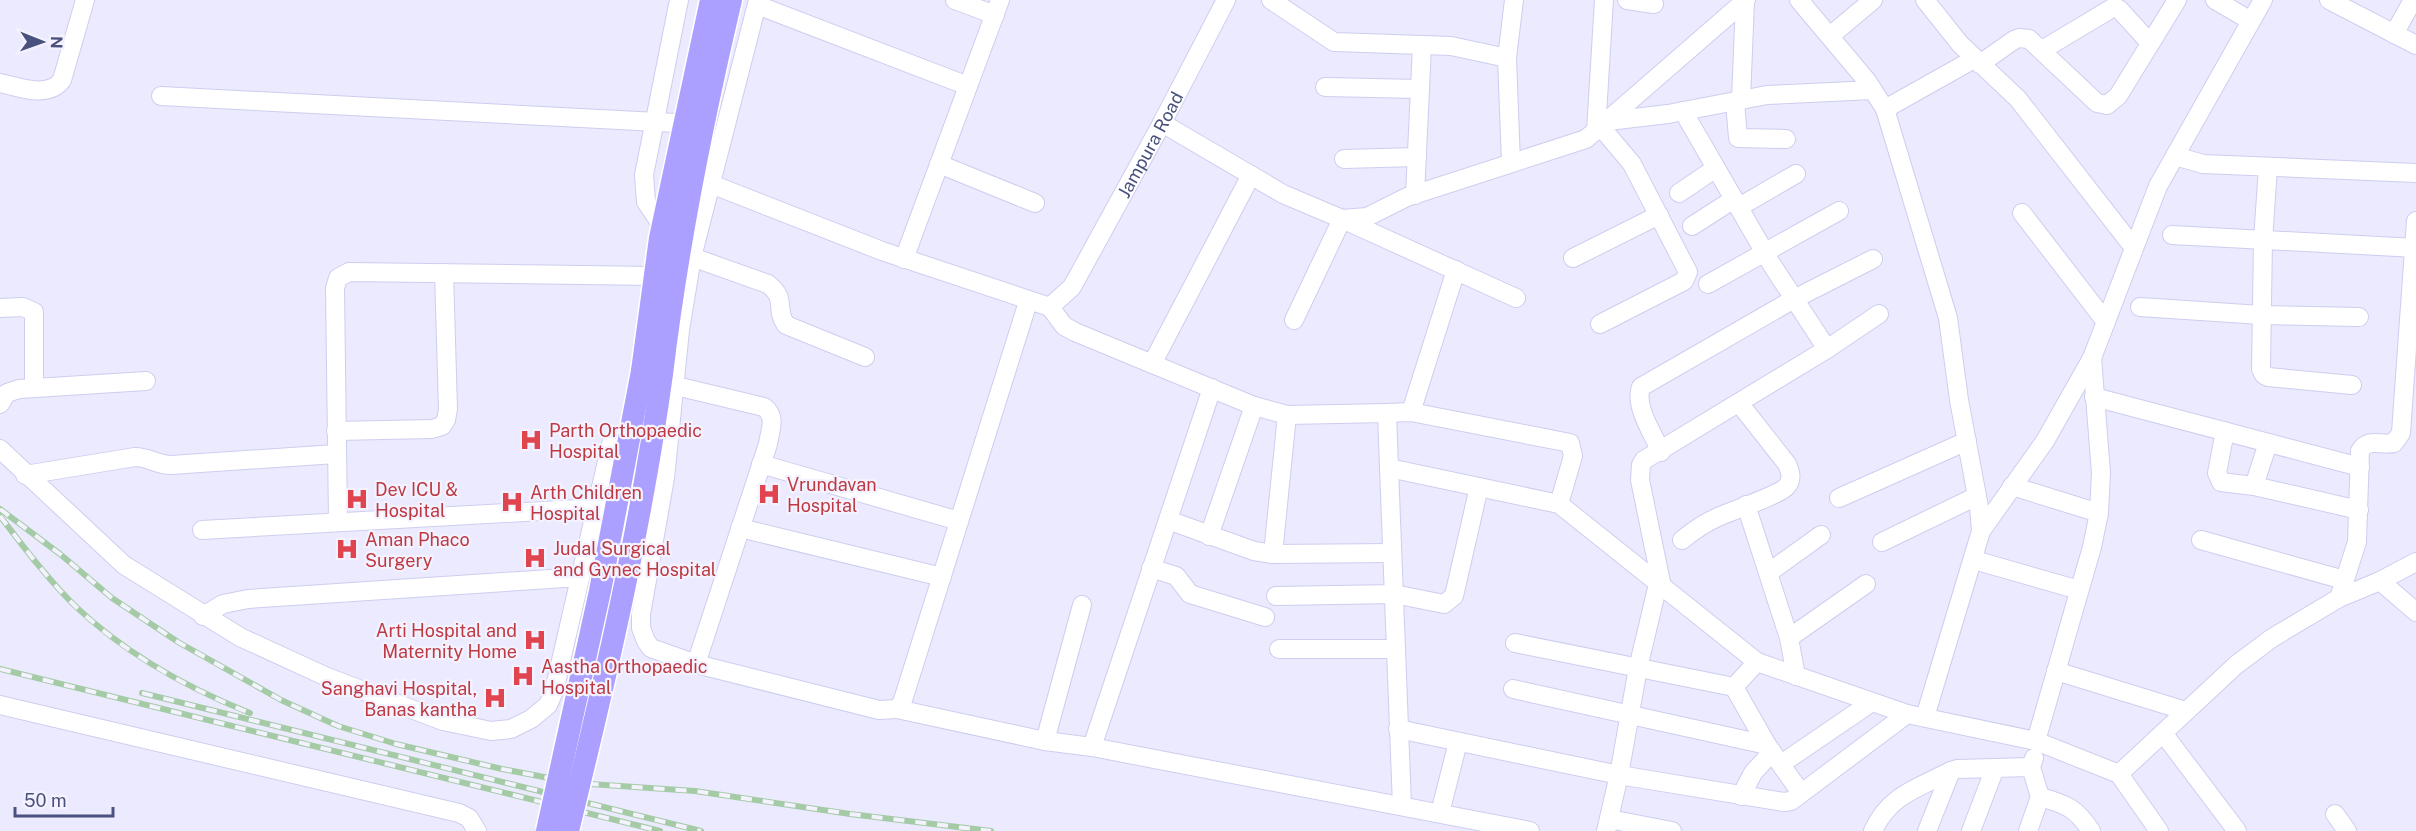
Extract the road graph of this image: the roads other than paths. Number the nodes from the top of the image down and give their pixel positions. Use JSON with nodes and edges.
{"nodes":[{"id":1,"x":85,"y":0,"type":"edge"},
{"id":2,"x":679,"y":0,"type":"edge"},
{"id":3,"x":711,"y":0,"type":"edge"},
{"id":4,"x":731,"y":0,"type":"edge"},
{"id":5,"x":955,"y":0,"type":"edge"},
{"id":6,"x":1226,"y":0,"type":"edge"},
{"id":7,"x":1271,"y":0,"type":"edge"},
{"id":8,"x":1514,"y":0,"type":"edge"},
{"id":9,"x":1604,"y":0,"type":"edge"},
{"id":10,"x":1627,"y":0,"type":"edge"},
{"id":11,"x":1746,"y":0,"type":"edge"},
{"id":12,"x":1799,"y":0,"type":"edge"},
{"id":13,"x":1873,"y":0,"type":"edge"},
{"id":14,"x":1926,"y":0,"type":"edge"},
{"id":15,"x":2215,"y":0,"type":"edge"},
{"id":16,"x":2263,"y":0,"type":"edge"},
{"id":17,"x":2329,"y":0,"type":"edge"},
{"id":18,"x":2413,"y":0,"type":"edge"},
{"id":19,"x":758,"y":2,"type":"edge"},
{"id":20,"x":2173,"y":2,"type":"edge"},
{"id":21,"x":1654,"y":4,"type":"dead end"},
{"id":22,"x":997,"y":8,"type":"edge"},
{"id":23,"x":2251,"y":21,"type":"junction"},
{"id":24,"x":2394,"y":34,"type":"junction"},
{"id":25,"x":1830,"y":36,"type":"junction"},
{"id":26,"x":2150,"y":43,"type":"junction"},
{"id":27,"x":2416,"y":45,"type":"edge"},
{"id":28,"x":1422,"y":46,"type":"junction"},
{"id":29,"x":2042,"y":50,"type":"junction"},
{"id":30,"x":1507,"y":58,"type":"junction"},
{"id":31,"x":1977,"y":61,"type":"junction"},
{"id":32,"x":0,"y":82,"type":"edge"},
{"id":33,"x":968,"y":86,"type":"junction"},
{"id":34,"x":1325,"y":87,"type":"dead end"},
{"id":35,"x":1420,"y":89,"type":"junction"},
{"id":36,"x":1873,"y":90,"type":"junction"},
{"id":37,"x":161,"y":96,"type":"dead end"},
{"id":38,"x":1738,"y":100,"type":"junction"},
{"id":39,"x":1885,"y":109,"type":"junction"},
{"id":40,"x":1683,"y":111,"type":"junction"},
{"id":41,"x":654,"y":122,"type":"junction"},
{"id":42,"x":1162,"y":123,"type":"junction"},
{"id":43,"x":695,"y":124,"type":"junction"},
{"id":44,"x":1602,"y":126,"type":"junction"},
{"id":45,"x":1786,"y":139,"type":"dead end"},
{"id":46,"x":2175,"y":156,"type":"junction"},
{"id":47,"x":1417,"y":157,"type":"junction"},
{"id":48,"x":1344,"y":159,"type":"dead end"},
{"id":49,"x":1511,"y":163,"type":"junction"},
{"id":50,"x":939,"y":164,"type":"junction"},
{"id":51,"x":2268,"y":167,"type":"junction"},
{"id":52,"x":1716,"y":168,"type":"junction"},
{"id":53,"x":2416,"y":172,"type":"edge"},
{"id":54,"x":1796,"y":174,"type":"dead end"},
{"id":55,"x":1251,"y":175,"type":"junction"},
{"id":56,"x":693,"y":179,"type":"junction"},
{"id":57,"x":1679,"y":193,"type":"dead end"},
{"id":58,"x":1415,"y":195,"type":"junction"},
{"id":59,"x":1035,"y":203,"type":"dead end"},
{"id":60,"x":1736,"y":203,"type":"junction"},
{"id":61,"x":1839,"y":211,"type":"dead end"},
{"id":62,"x":2022,"y":213,"type":"dead end"},
{"id":63,"x":1659,"y":215,"type":"junction"},
{"id":64,"x":1342,"y":219,"type":"junction"},
{"id":65,"x":2416,"y":220,"type":"edge"},
{"id":66,"x":1692,"y":226,"type":"dead end"},
{"id":67,"x":663,"y":227,"type":"junction"},
{"id":68,"x":2172,"y":235,"type":"dead end"},
{"id":69,"x":2263,"y":240,"type":"junction"},
{"id":70,"x":2415,"y":248,"type":"edge"},
{"id":71,"x":2134,"y":249,"type":"junction"},
{"id":72,"x":1765,"y":252,"type":"junction"},
{"id":73,"x":692,"y":257,"type":"junction"},
{"id":74,"x":1573,"y":258,"type":"dead end"},
{"id":75,"x":904,"y":259,"type":"junction"},
{"id":76,"x":1873,"y":259,"type":"dead end"},
{"id":77,"x":1455,"y":270,"type":"junction"},
{"id":78,"x":444,"y":273,"type":"junction"},
{"id":79,"x":655,"y":276,"type":"junction"},
{"id":80,"x":1708,"y":284,"type":"dead end"},
{"id":81,"x":1516,"y":298,"type":"dead end"},
{"id":82,"x":1794,"y":299,"type":"junction"},
{"id":83,"x":1028,"y":302,"type":"junction"},
{"id":84,"x":1050,"y":307,"type":"junction"},
{"id":85,"x":2140,"y":307,"type":"dead end"},
{"id":86,"x":0,"y":308,"type":"edge"},
{"id":87,"x":1879,"y":314,"type":"dead end"},
{"id":88,"x":2261,"y":315,"type":"junction"},
{"id":89,"x":2359,"y":317,"type":"dead end"},
{"id":90,"x":1294,"y":320,"type":"dead end"},
{"id":91,"x":2106,"y":322,"type":"junction"},
{"id":92,"x":1600,"y":324,"type":"dead end"},
{"id":93,"x":2412,"y":334,"type":"edge"},
{"id":94,"x":1827,"y":349,"type":"junction"},
{"id":95,"x":865,"y":357,"type":"dead end"},
{"id":96,"x":2092,"y":357,"type":"junction"},
{"id":97,"x":1152,"y":364,"type":"junction"},
{"id":98,"x":660,"y":377,"type":"junction"},
{"id":99,"x":146,"y":381,"type":"dead end"},
{"id":100,"x":2352,"y":385,"type":"dead end"},
{"id":101,"x":34,"y":388,"type":"junction"},
{"id":102,"x":1212,"y":388,"type":"junction"},
{"id":103,"x":2094,"y":397,"type":"junction"},
{"id":104,"x":1739,"y":403,"type":"junction"},
{"id":105,"x":0,"y":404,"type":"edge"},
{"id":106,"x":1254,"y":406,"type":"junction"},
{"id":107,"x":2410,"y":408,"type":"edge"},
{"id":108,"x":1411,"y":412,"type":"junction"},
{"id":109,"x":1387,"y":413,"type":"junction"},
{"id":110,"x":1287,"y":415,"type":"junction"},
{"id":111,"x":336,"y":431,"type":"junction"},
{"id":112,"x":2225,"y":431,"type":"junction"},
{"id":113,"x":1966,"y":441,"type":"junction"},
{"id":114,"x":2268,"y":442,"type":"junction"},
{"id":115,"x":611,"y":444,"type":"dead end"},
{"id":116,"x":0,"y":449,"type":"edge"},
{"id":117,"x":1661,"y":452,"type":"junction"},
{"id":118,"x":336,"y":454,"type":"junction"},
{"id":119,"x":761,"y":464,"type":"junction"},
{"id":120,"x":2361,"y":467,"type":"junction"},
{"id":121,"x":1389,"y":468,"type":"junction"},
{"id":122,"x":25,"y":475,"type":"junction"},
{"id":123,"x":2012,"y":486,"type":"junction"},
{"id":124,"x":2254,"y":486,"type":"junction"},
{"id":125,"x":1479,"y":487,"type":"junction"},
{"id":126,"x":1977,"y":496,"type":"junction"},
{"id":127,"x":1839,"y":498,"type":"dead end"},
{"id":128,"x":1559,"y":504,"type":"junction"},
{"id":129,"x":1746,"y":505,"type":"junction"},
{"id":130,"x":596,"y":508,"type":"junction"},
{"id":131,"x":2359,"y":510,"type":"junction"},
{"id":132,"x":2099,"y":513,"type":"junction"},
{"id":133,"x":1168,"y":520,"type":"junction"},
{"id":134,"x":959,"y":521,"type":"junction"},
{"id":135,"x":338,"y":522,"type":"junction"},
{"id":136,"x":740,"y":528,"type":"junction"},
{"id":137,"x":202,"y":530,"type":"dead end"},
{"id":138,"x":1981,"y":531,"type":"junction"},
{"id":139,"x":1821,"y":535,"type":"dead end"},
{"id":140,"x":1209,"y":536,"type":"junction"},
{"id":141,"x":1682,"y":540,"type":"dead end"},
{"id":142,"x":2201,"y":540,"type":"dead end"},
{"id":143,"x":1882,"y":542,"type":"dead end"},
{"id":144,"x":1273,"y":554,"type":"junction"},
{"id":145,"x":1392,"y":554,"type":"junction"},
{"id":146,"x":1974,"y":560,"type":"junction"},
{"id":147,"x":2416,"y":562,"type":"edge"},
{"id":148,"x":1151,"y":568,"type":"junction"},
{"id":149,"x":1768,"y":573,"type":"junction"},
{"id":150,"x":580,"y":577,"type":"junction"},
{"id":151,"x":942,"y":577,"type":"junction"},
{"id":152,"x":2380,"y":581,"type":"junction"},
{"id":153,"x":1866,"y":584,"type":"dead end"},
{"id":154,"x":1660,"y":585,"type":"junction"},
{"id":155,"x":2342,"y":589,"type":"junction"},
{"id":156,"x":2079,"y":590,"type":"junction"},
{"id":157,"x":1394,"y":594,"type":"junction"},
{"id":158,"x":1276,"y":596,"type":"dead end"},
{"id":159,"x":1082,"y":605,"type":"dead end"},
{"id":160,"x":2416,"y":612,"type":"edge"},
{"id":161,"x":203,"y":615,"type":"junction"},
{"id":162,"x":1265,"y":617,"type":"dead end"},
{"id":163,"x":1789,"y":638,"type":"junction"},
{"id":164,"x":1515,"y":643,"type":"dead end"},
{"id":165,"x":1279,"y":649,"type":"dead end"},
{"id":166,"x":1396,"y":649,"type":"junction"},
{"id":167,"x":1757,"y":662,"type":"junction"},
{"id":168,"x":696,"y":664,"type":"junction"},
{"id":169,"x":1638,"y":668,"type":"junction"},
{"id":170,"x":2056,"y":671,"type":"junction"},
{"id":171,"x":1796,"y":676,"type":"junction"},
{"id":172,"x":1734,"y":687,"type":"junction"},
{"id":173,"x":1513,"y":689,"type":"dead end"},
{"id":174,"x":1872,"y":702,"type":"junction"},
{"id":175,"x":0,"y":705,"type":"edge"},
{"id":176,"x":897,"y":709,"type":"junction"},
{"id":177,"x":2186,"y":711,"type":"junction"},
{"id":178,"x":1630,"y":715,"type":"junction"},
{"id":179,"x":1916,"y":716,"type":"junction"},
{"id":180,"x":1398,"y":729,"type":"junction"},
{"id":181,"x":2163,"y":733,"type":"junction"},
{"id":182,"x":1045,"y":741,"type":"junction"},
{"id":183,"x":2038,"y":741,"type":"junction"},
{"id":184,"x":1458,"y":742,"type":"junction"},
{"id":185,"x":1092,"y":747,"type":"junction"},
{"id":186,"x":1773,"y":754,"type":"junction"},
{"id":187,"x":2031,"y":767,"type":"junction"},
{"id":188,"x":1995,"y":768,"type":"junction"},
{"id":189,"x":1951,"y":771,"type":"junction"},
{"id":190,"x":2119,"y":774,"type":"junction"},
{"id":191,"x":1619,"y":775,"type":"junction"},
{"id":192,"x":1801,"y":793,"type":"junction"},
{"id":193,"x":1741,"y":796,"type":"junction"},
{"id":194,"x":2040,"y":797,"type":"junction"},
{"id":195,"x":1402,"y":806,"type":"junction"},
{"id":196,"x":1440,"y":813,"type":"junction"},
{"id":197,"x":2335,"y":814,"type":"dead end"},
{"id":198,"x":1608,"y":825,"type":"edge"},
{"id":199,"x":477,"y":831,"type":"edge"},
{"id":200,"x":547,"y":831,"type":"edge"},
{"id":201,"x":568,"y":831,"type":"edge"},
{"id":202,"x":1530,"y":831,"type":"edge"},
{"id":203,"x":1672,"y":831,"type":"edge"},
{"id":204,"x":1874,"y":831,"type":"edge"},
{"id":205,"x":1927,"y":831,"type":"edge"},
{"id":206,"x":1971,"y":831,"type":"edge"},
{"id":207,"x":2028,"y":831,"type":"edge"},
{"id":208,"x":2091,"y":831,"type":"edge"},
{"id":209,"x":2159,"y":831,"type":"edge"},
{"id":210,"x":2237,"y":831,"type":"edge"},
{"id":211,"x":2347,"y":831,"type":"edge"}],
"edges":[{"from":1,"to":32,"type":"street"},
{"from":2,"to":41,"type":"street"},
{"from":3,"to":43,"type":"main road"},
{"from":4,"to":43,"type":"main road"},
{"from":5,"to":22,"type":"street"},
{"from":6,"to":42,"type":"street","name":"Jampura Road"},
{"from":7,"to":28,"type":"street"},
{"from":8,"to":30,"type":"street"},
{"from":9,"to":44,"type":"street"},
{"from":10,"to":21,"type":"street"},
{"from":11,"to":38,"type":"street"},
{"from":11,"to":44,"type":"street"},
{"from":12,"to":25,"type":"street"},
{"from":13,"to":25,"type":"street"},
{"from":14,"to":31,"type":"street"},
{"from":15,"to":23,"type":"street"},
{"from":16,"to":23,"type":"street"},
{"from":17,"to":24,"type":"street"},
{"from":18,"to":24,"type":"street"},
{"from":19,"to":33,"type":"street"},
{"from":19,"to":56,"type":"street"},
{"from":20,"to":26,"type":"street"},
{"from":22,"to":33,"type":"street"},
{"from":23,"to":46,"type":"street"},
{"from":24,"to":27,"type":"street"},
{"from":25,"to":36,"type":"street"},
{"from":26,"to":29,"type":"street"},
{"from":26,"to":29,"type":"street"},
{"from":28,"to":30,"type":"street"},
{"from":28,"to":35,"type":"street"},
{"from":29,"to":31,"type":"street"},
{"from":30,"to":49,"type":"street"},
{"from":31,"to":39,"type":"street"},
{"from":31,"to":71,"type":"street"},
{"from":33,"to":50,"type":"street"},
{"from":34,"to":35,"type":"street"},
{"from":35,"to":47,"type":"street"},
{"from":36,"to":38,"type":"street"},
{"from":36,"to":39,"type":"street"},
{"from":37,"to":41,"type":"street"},
{"from":38,"to":40,"type":"street"},
{"from":38,"to":45,"type":"street"},
{"from":39,"to":113,"type":"street"},
{"from":40,"to":44,"type":"street"},
{"from":40,"to":52,"type":"street"},
{"from":41,"to":43,"type":"street"},
{"from":41,"to":67,"type":"street"},
{"from":42,"to":55,"type":"street"},
{"from":42,"to":84,"type":"street","name":"Jampura Road"},
{"from":43,"to":56,"type":"main road"},
{"from":44,"to":49,"type":"street"},
{"from":44,"to":63,"type":"street"},
{"from":46,"to":51,"type":"street"},
{"from":46,"to":71,"type":"street"},
{"from":47,"to":48,"type":"street"},
{"from":47,"to":58,"type":"street"},
{"from":49,"to":58,"type":"street"},
{"from":50,"to":59,"type":"street"},
{"from":50,"to":75,"type":"street"},
{"from":51,"to":53,"type":"street"},
{"from":51,"to":69,"type":"street"},
{"from":52,"to":57,"type":"street"},
{"from":52,"to":60,"type":"street"},
{"from":54,"to":60,"type":"street"},
{"from":55,"to":64,"type":"street"},
{"from":55,"to":97,"type":"street"},
{"from":56,"to":67,"type":"main road"},
{"from":56,"to":73,"type":"street"},
{"from":56,"to":75,"type":"street"},
{"from":56,"to":98,"type":"main road"},
{"from":58,"to":64,"type":"street"},
{"from":60,"to":66,"type":"street"},
{"from":60,"to":72,"type":"street"},
{"from":61,"to":72,"type":"street"},
{"from":62,"to":91,"type":"street"},
{"from":63,"to":74,"type":"street"},
{"from":63,"to":92,"type":"street"},
{"from":64,"to":77,"type":"street"},
{"from":64,"to":90,"type":"street"},
{"from":65,"to":70,"type":"street"},
{"from":67,"to":79,"type":"main road"},
{"from":68,"to":69,"type":"street"},
{"from":69,"to":70,"type":"street"},
{"from":69,"to":88,"type":"street"},
{"from":70,"to":93,"type":"street"},
{"from":71,"to":91,"type":"street"},
{"from":72,"to":80,"type":"street"},
{"from":72,"to":82,"type":"street"},
{"from":73,"to":95,"type":"street"},
{"from":73,"to":98,"type":"street"},
{"from":75,"to":83,"type":"street"},
{"from":76,"to":82,"type":"street"},
{"from":77,"to":81,"type":"street"},
{"from":77,"to":108,"type":"street"},
{"from":78,"to":79,"type":"street"},
{"from":78,"to":111,"type":"street"},
{"from":78,"to":111,"type":"street"},
{"from":79,"to":98,"type":"main road"},
{"from":82,"to":94,"type":"street"},
{"from":82,"to":117,"type":"street"},
{"from":83,"to":84,"type":"street"},
{"from":83,"to":134,"type":"street"},
{"from":84,"to":97,"type":"street"},
{"from":85,"to":88,"type":"street"},
{"from":86,"to":101,"type":"street"},
{"from":87,"to":94,"type":"street"},
{"from":88,"to":89,"type":"street"},
{"from":88,"to":100,"type":"street"},
{"from":91,"to":96,"type":"street"},
{"from":93,"to":107,"type":"street"},
{"from":94,"to":104,"type":"street"},
{"from":96,"to":103,"type":"street"},
{"from":96,"to":123,"type":"street"},
{"from":97,"to":102,"type":"street"},
{"from":98,"to":119,"type":"street"},
{"from":98,"to":168,"type":"street"},
{"from":98,"to":200,"type":"main road","bridge":true},
{"from":98,"to":201,"type":"main road","bridge":true},
{"from":99,"to":101,"type":"street"},
{"from":101,"to":105,"type":"street"},
{"from":102,"to":106,"type":"street"},
{"from":102,"to":133,"type":"street"},
{"from":103,"to":112,"type":"street"},
{"from":103,"to":132,"type":"street"},
{"from":104,"to":117,"type":"street"},
{"from":104,"to":129,"type":"street"},
{"from":106,"to":110,"type":"street"},
{"from":106,"to":140,"type":"street"},
{"from":107,"to":120,"type":"street"},
{"from":108,"to":109,"type":"street"},
{"from":108,"to":128,"type":"street"},
{"from":109,"to":110,"type":"street"},
{"from":109,"to":121,"type":"street"},
{"from":110,"to":144,"type":"street"},
{"from":111,"to":118,"type":"street"},
{"from":112,"to":114,"type":"street"},
{"from":112,"to":124,"type":"street"},
{"from":113,"to":126,"type":"street"},
{"from":113,"to":127,"type":"street"},
{"from":114,"to":120,"type":"street"},
{"from":114,"to":124,"type":"street"},
{"from":115,"to":130,"type":"street"},
{"from":116,"to":122,"type":"street"},
{"from":117,"to":154,"type":"street"},
{"from":118,"to":122,"type":"street"},
{"from":118,"to":135,"type":"street"},
{"from":119,"to":134,"type":"street"},
{"from":119,"to":136,"type":"street"},
{"from":120,"to":131,"type":"street"},
{"from":121,"to":125,"type":"street"},
{"from":121,"to":145,"type":"street"},
{"from":122,"to":161,"type":"street"},
{"from":123,"to":132,"type":"street"},
{"from":123,"to":138,"type":"street"},
{"from":124,"to":131,"type":"street"},
{"from":125,"to":128,"type":"street"},
{"from":125,"to":157,"type":"street"},
{"from":126,"to":138,"type":"street"},
{"from":126,"to":143,"type":"street"},
{"from":128,"to":154,"type":"street"},
{"from":129,"to":141,"type":"street"},
{"from":129,"to":149,"type":"street"},
{"from":130,"to":135,"type":"street"},
{"from":130,"to":150,"type":"street"},
{"from":131,"to":155,"type":"street"},
{"from":132,"to":156,"type":"street"},
{"from":133,"to":140,"type":"street"},
{"from":133,"to":148,"type":"street"},
{"from":134,"to":151,"type":"street"},
{"from":135,"to":137,"type":"street"},
{"from":136,"to":151,"type":"street"},
{"from":136,"to":168,"type":"street"},
{"from":138,"to":146,"type":"street"},
{"from":139,"to":149,"type":"street"},
{"from":140,"to":144,"type":"street"},
{"from":142,"to":155,"type":"street"},
{"from":144,"to":145,"type":"street"},
{"from":145,"to":157,"type":"street"},
{"from":146,"to":156,"type":"street"},
{"from":146,"to":179,"type":"street"},
{"from":147,"to":152,"type":"street"},
{"from":148,"to":162,"type":"street"},
{"from":148,"to":185,"type":"street"},
{"from":149,"to":163,"type":"street"},
{"from":150,"to":161,"type":"street"},
{"from":150,"to":161,"type":"street"},
{"from":151,"to":176,"type":"street"},
{"from":152,"to":155,"type":"street"},
{"from":152,"to":160,"type":"street"},
{"from":153,"to":163,"type":"street"},
{"from":154,"to":167,"type":"street"},
{"from":154,"to":169,"type":"street"},
{"from":155,"to":177,"type":"street"},
{"from":156,"to":170,"type":"street"},
{"from":157,"to":158,"type":"street"},
{"from":157,"to":166,"type":"street"},
{"from":159,"to":182,"type":"street"},
{"from":163,"to":171,"type":"street"},
{"from":164,"to":169,"type":"street"},
{"from":165,"to":166,"type":"street"},
{"from":166,"to":180,"type":"street"},
{"from":167,"to":171,"type":"street"},
{"from":167,"to":172,"type":"street"},
{"from":168,"to":176,"type":"street"},
{"from":169,"to":172,"type":"street"},
{"from":169,"to":178,"type":"street"},
{"from":170,"to":177,"type":"street"},
{"from":170,"to":183,"type":"street"},
{"from":171,"to":174,"type":"street"},
{"from":172,"to":186,"type":"street"},
{"from":173,"to":178,"type":"street"},
{"from":174,"to":179,"type":"street"},
{"from":174,"to":186,"type":"street"},
{"from":175,"to":199,"type":"street"},
{"from":176,"to":182,"type":"street"},
{"from":177,"to":181,"type":"street"},
{"from":178,"to":186,"type":"street"},
{"from":178,"to":191,"type":"street"},
{"from":179,"to":183,"type":"street"},
{"from":179,"to":192,"type":"street"},
{"from":180,"to":184,"type":"street"},
{"from":180,"to":195,"type":"street"},
{"from":181,"to":190,"type":"street"},
{"from":181,"to":210,"type":"street"},
{"from":182,"to":185,"type":"street"},
{"from":183,"to":187,"type":"street"},
{"from":183,"to":190,"type":"street"},
{"from":184,"to":191,"type":"street"},
{"from":184,"to":196,"type":"street"},
{"from":185,"to":195,"type":"street"},
{"from":186,"to":192,"type":"street"},
{"from":186,"to":193,"type":"street"},
{"from":187,"to":188,"type":"street"},
{"from":187,"to":194,"type":"street"},
{"from":188,"to":189,"type":"street"},
{"from":188,"to":206,"type":"street"},
{"from":189,"to":204,"type":"street"},
{"from":189,"to":205,"type":"street"},
{"from":190,"to":209,"type":"street"},
{"from":191,"to":193,"type":"street"},
{"from":191,"to":198,"type":"street"},
{"from":192,"to":193,"type":"street"},
{"from":194,"to":207,"type":"street"},
{"from":194,"to":208,"type":"street"},
{"from":195,"to":196,"type":"street"},
{"from":196,"to":202,"type":"street"},
{"from":197,"to":211,"type":"street"},
{"from":198,"to":203,"type":"street"}]}
